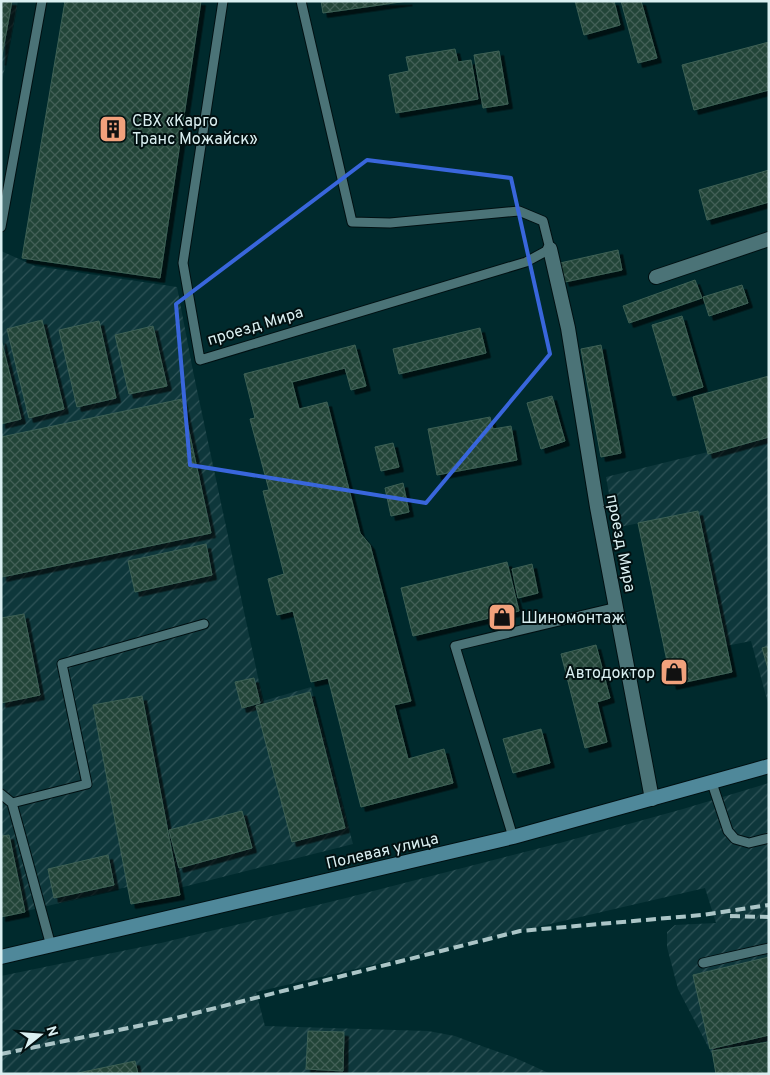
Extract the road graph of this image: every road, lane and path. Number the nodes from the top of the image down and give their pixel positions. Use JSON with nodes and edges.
{"nodes":[{"id":1,"x":42,"y":1,"type":"edge"},
{"id":2,"x":223,"y":1,"type":"edge"},
{"id":3,"x":301,"y":1,"type":"edge"},
{"id":4,"x":1,"y":227,"type":"edge"},
{"id":5,"x":769,"y":239,"type":"edge"},
{"id":6,"x":550,"y":249,"type":"junction"},
{"id":7,"x":656,"y":277,"type":"dead end"},
{"id":8,"x":617,"y":607,"type":"junction"},
{"id":9,"x":204,"y":624,"type":"dead end"},
{"id":10,"x":769,"y":766,"type":"edge"},
{"id":11,"x":712,"y":783,"type":"junction"},
{"id":12,"x":1,"y":794,"type":"edge"},
{"id":13,"x":652,"y":799,"type":"junction"},
{"id":14,"x":12,"y":803,"type":"junction"},
{"id":15,"x":513,"y":837,"type":"junction"},
{"id":16,"x":769,"y":838,"type":"edge"},
{"id":17,"x":51,"y":946,"type":"junction"},
{"id":18,"x":769,"y":948,"type":"edge"},
{"id":19,"x":1,"y":957,"type":"edge"},
{"id":20,"x":703,"y":963,"type":"dead end"}],
"edges":[{"from":1,"to":4,"type":"lane"},
{"from":2,"to":6,"type":"lane","name":"проезд Мира"},
{"from":3,"to":6,"type":"lane","name":"проезд Мира"},
{"from":5,"to":7,"type":"street"},
{"from":6,"to":8,"type":"street","name":"проезд Мира"},
{"from":8,"to":13,"type":"street","name":"проезд Мира"},
{"from":8,"to":15,"type":"lane"},
{"from":9,"to":14,"type":"lane"},
{"from":10,"to":11,"type":"main road","name":"Полевая улица"},
{"from":11,"to":13,"type":"main road","name":"Полевая улица"},
{"from":11,"to":16,"type":"lane"},
{"from":12,"to":14,"type":"lane"},
{"from":13,"to":15,"type":"main road","name":"Полевая улица"},
{"from":14,"to":17,"type":"lane"},
{"from":15,"to":17,"type":"main road","name":"Полевая улица"},
{"from":17,"to":19,"type":"main road","name":"Полевая улица"},
{"from":18,"to":20,"type":"lane"}]}
